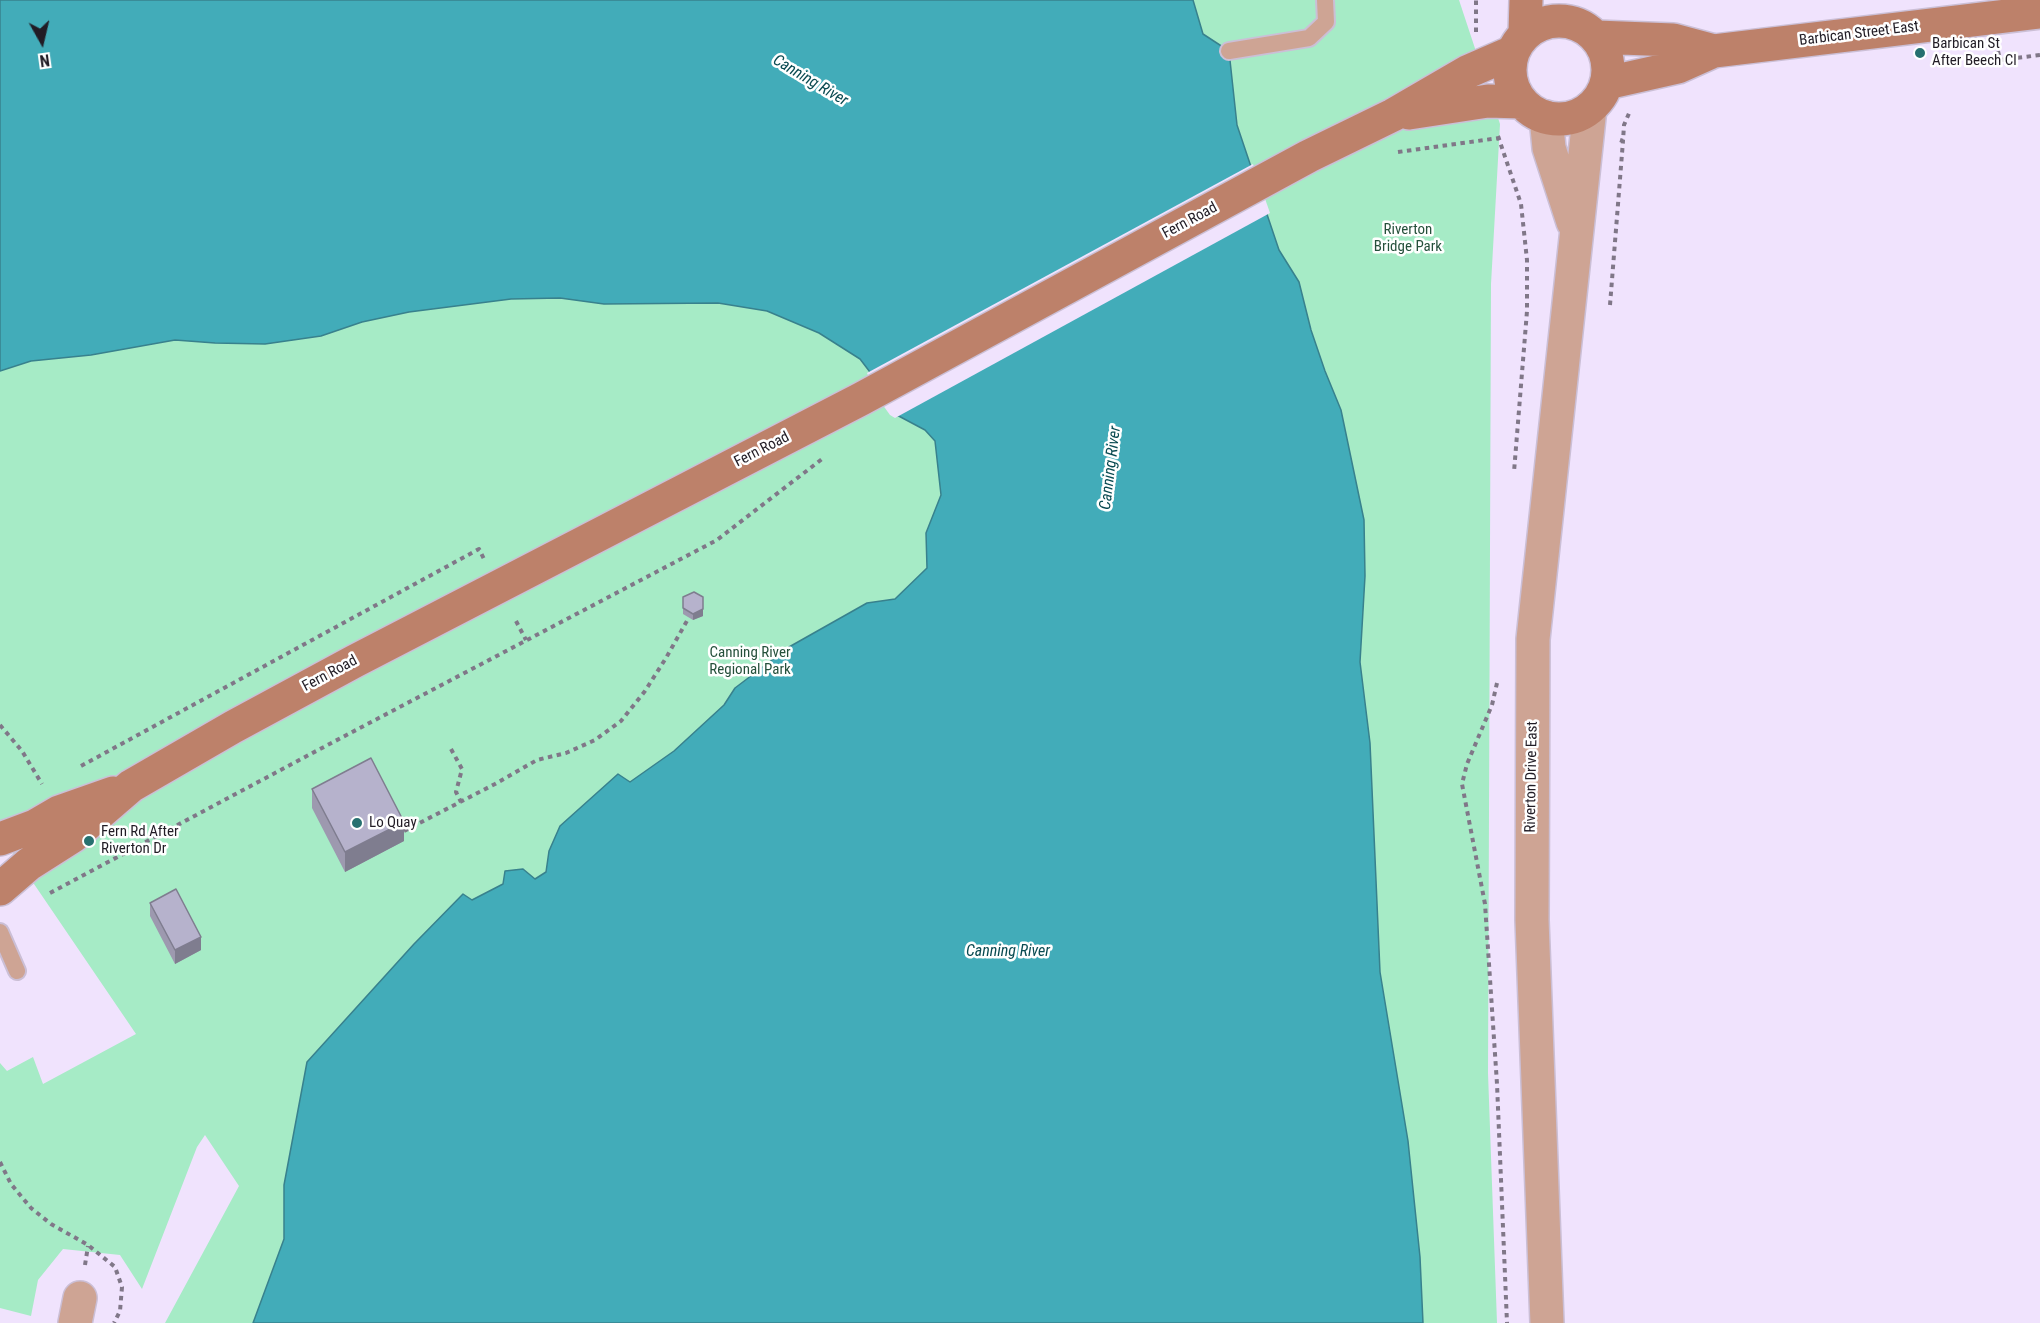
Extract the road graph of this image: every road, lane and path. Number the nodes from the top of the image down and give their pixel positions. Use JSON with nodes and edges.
{"nodes":[{"id":1,"x":1325,"y":0,"type":"edge"},
{"id":2,"x":1476,"y":0,"type":"edge"},
{"id":3,"x":1526,"y":0,"type":"edge"},
{"id":4,"x":1574,"y":0,"type":"edge"},
{"id":5,"x":2040,"y":12,"type":"edge"},
{"id":6,"x":1594,"y":34,"type":"junction"},
{"id":7,"x":1476,"y":35,"type":"dead end"},
{"id":8,"x":1519,"y":43,"type":"junction"},
{"id":9,"x":1997,"y":44,"type":"dead end"},
{"id":10,"x":1229,"y":51,"type":"dead end"},
{"id":11,"x":1714,"y":51,"type":"junction"},
{"id":12,"x":2040,"y":55,"type":"edge"},
{"id":13,"x":1599,"y":96,"type":"junction"},
{"id":14,"x":1634,"y":103,"type":"dead end"},
{"id":15,"x":1393,"y":115,"type":"junction"},
{"id":16,"x":1539,"y":122,"type":"junction"},
{"id":17,"x":1499,"y":138,"type":"dead end"},
{"id":18,"x":1587,"y":141,"type":"junction"},
{"id":19,"x":1623,"y":141,"type":"junction"},
{"id":20,"x":1389,"y":153,"type":"dead end"},
{"id":21,"x":1504,"y":156,"type":"dead end"},
{"id":22,"x":1576,"y":232,"type":"junction"},
{"id":23,"x":1610,"y":305,"type":"dead end"},
{"id":24,"x":826,"y":456,"type":"dead end"},
{"id":25,"x":488,"y":566,"type":"dead end"},
{"id":26,"x":688,"y":619,"type":"edge"},
{"id":27,"x":516,"y":621,"type":"dead end"},
{"id":28,"x":526,"y":640,"type":"junction"},
{"id":29,"x":0,"y":725,"type":"edge"},
{"id":30,"x":451,"y":749,"type":"dead end"},
{"id":31,"x":75,"y":770,"type":"dead end"},
{"id":32,"x":131,"y":786,"type":"junction"},
{"id":33,"x":44,"y":787,"type":"dead end"},
{"id":34,"x":461,"y":802,"type":"junction"},
{"id":35,"x":404,"y":831,"type":"edge"},
{"id":36,"x":0,"y":839,"type":"edge"},
{"id":37,"x":0,"y":889,"type":"edge"},
{"id":38,"x":40,"y":898,"type":"dead end"},
{"id":39,"x":0,"y":932,"type":"edge"},
{"id":40,"x":17,"y":971,"type":"dead end"},
{"id":41,"x":0,"y":1162,"type":"edge"},
{"id":42,"x":114,"y":1323,"type":"edge"},
{"id":43,"x":1548,"y":1323,"type":"edge"}],
"edges":[{"from":1,"to":10,"type":"lane"},
{"from":2,"to":7,"type":"path"},
{"from":3,"to":8,"type":"street","name":"Riverton Drive East"},
{"from":4,"to":6,"type":"street","name":"Riverton Drive East"},
{"from":5,"to":11,"type":"street","name":"Barbican Street East"},
{"from":6,"to":8,"type":"street"},
{"from":6,"to":11,"type":"street","name":"Barbican Street East"},
{"from":6,"to":13,"type":"street","name":"Riverton Drive East"},
{"from":8,"to":15,"type":"street","name":"Fern Road"},
{"from":8,"to":16,"type":"street","name":"Riverton Drive East"},
{"from":9,"to":12,"type":"path"},
{"from":11,"to":13,"type":"street","name":"Barbican Street East"},
{"from":13,"to":16,"type":"street"},
{"from":13,"to":18,"type":"street","name":"Riverton Drive East"},
{"from":14,"to":19,"type":"path"},
{"from":15,"to":16,"type":"street","name":"Fern Road"},
{"from":15,"to":32,"type":"street","name":"Fern Road"},
{"from":16,"to":21,"type":"path"},
{"from":16,"to":22,"type":"street","name":"Riverton Drive East"},
{"from":17,"to":20,"type":"path"},
{"from":18,"to":19,"type":"path"},
{"from":18,"to":22,"type":"street","name":"Riverton Drive East"},
{"from":19,"to":23,"type":"path"},
{"from":22,"to":43,"type":"street","name":"Riverton Drive East"},
{"from":24,"to":28,"type":"path"},
{"from":25,"to":31,"type":"path"},
{"from":26,"to":34,"type":"path"},
{"from":27,"to":28,"type":"path"},
{"from":28,"to":38,"type":"path"},
{"from":29,"to":33,"type":"path"},
{"from":30,"to":34,"type":"path"},
{"from":32,"to":36,"type":"street","name":"Fern Road"},
{"from":32,"to":37,"type":"street","name":"Fern Road"},
{"from":34,"to":35,"type":"path"},
{"from":39,"to":40,"type":"lane"},
{"from":41,"to":42,"type":"path"}]}
